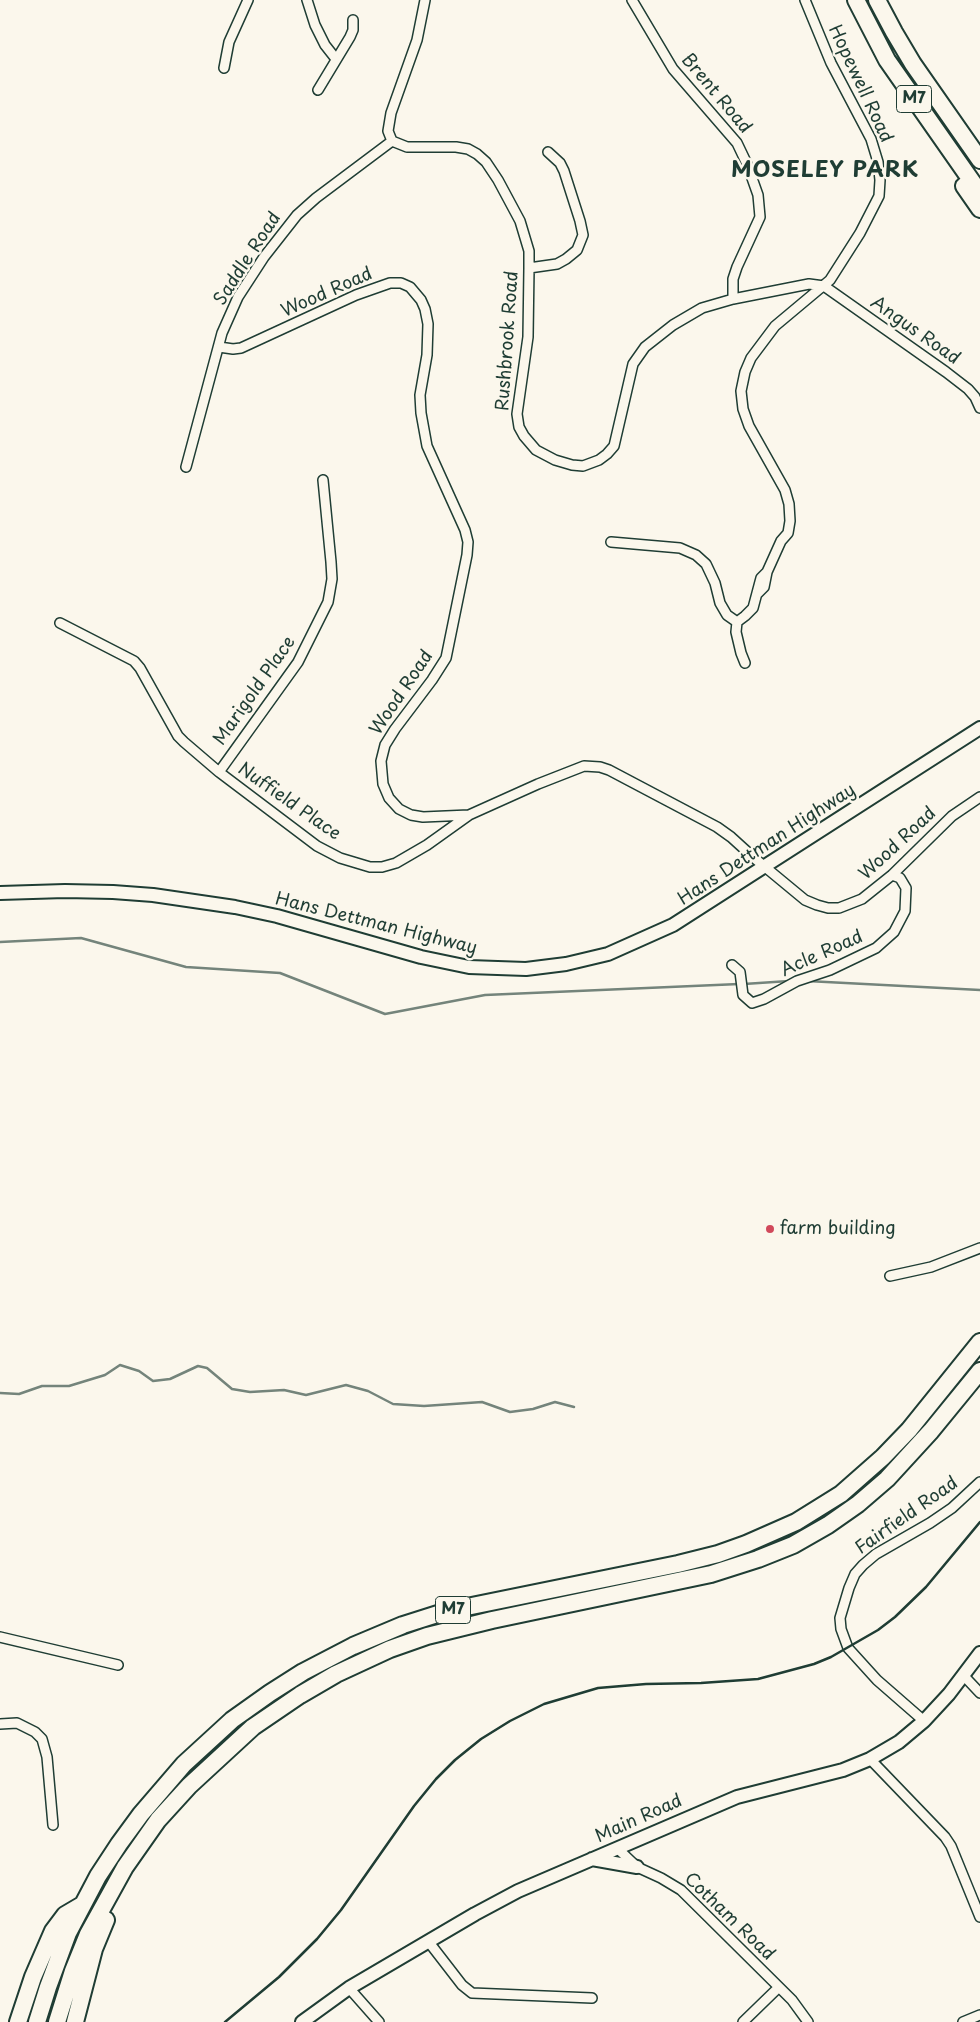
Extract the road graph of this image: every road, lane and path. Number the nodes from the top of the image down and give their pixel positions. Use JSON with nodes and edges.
{"nodes":[{"id":1,"x":248,"y":0,"type":"edge"},
{"id":2,"x":307,"y":0,"type":"edge"},
{"id":3,"x":424,"y":0,"type":"edge"},
{"id":4,"x":632,"y":0,"type":"edge"},
{"id":5,"x":805,"y":0,"type":"edge"},
{"id":6,"x":856,"y":0,"type":"edge"},
{"id":7,"x":878,"y":0,"type":"edge"},
{"id":8,"x":353,"y":20,"type":"dead end"},
{"id":9,"x":336,"y":59,"type":"junction"},
{"id":10,"x":224,"y":68,"type":"dead end"},
{"id":11,"x":318,"y":90,"type":"dead end"},
{"id":12,"x":939,"y":136,"type":"junction"},
{"id":13,"x":392,"y":141,"type":"junction"},
{"id":14,"x":548,"y":152,"type":"dead end"},
{"id":15,"x":980,"y":160,"type":"edge"},
{"id":16,"x":980,"y":194,"type":"edge"},
{"id":17,"x":980,"y":209,"type":"edge"},
{"id":18,"x":529,"y":268,"type":"junction"},
{"id":19,"x":824,"y":286,"type":"junction"},
{"id":20,"x":733,"y":299,"type":"junction"},
{"id":21,"x":219,"y":347,"type":"junction"},
{"id":22,"x":980,"y":408,"type":"edge"},
{"id":23,"x":186,"y":467,"type":"dead end"},
{"id":24,"x":323,"y":480,"type":"dead end"},
{"id":25,"x":611,"y":542,"type":"dead end"},
{"id":26,"x":737,"y":622,"type":"junction"},
{"id":27,"x":60,"y":623,"type":"dead end"},
{"id":28,"x":745,"y":663,"type":"dead end"},
{"id":29,"x":980,"y":728,"type":"edge"},
{"id":30,"x":219,"y":772,"type":"junction"},
{"id":31,"x":980,"y":797,"type":"edge"},
{"id":32,"x":469,"y":815,"type":"junction"},
{"id":33,"x":766,"y":867,"type":"junction"},
{"id":34,"x":892,"y":875,"type":"junction"},
{"id":35,"x":0,"y":893,"type":"edge"},
{"id":36,"x":732,"y":965,"type":"dead end"},
{"id":37,"x":980,"y":1248,"type":"edge"},
{"id":38,"x":890,"y":1276,"type":"dead end"},
{"id":39,"x":980,"y":1342,"type":"edge"},
{"id":40,"x":980,"y":1371,"type":"edge"},
{"id":41,"x":980,"y":1482,"type":"edge"},
{"id":42,"x":0,"y":1637,"type":"edge"},
{"id":43,"x":980,"y":1653,"type":"edge"},
{"id":44,"x":118,"y":1665,"type":"dead end"},
{"id":45,"x":964,"y":1676,"type":"junction"},
{"id":46,"x":980,"y":1693,"type":"edge"},
{"id":47,"x":924,"y":1721,"type":"junction"},
{"id":48,"x":0,"y":1724,"type":"edge"},
{"id":49,"x":870,"y":1759,"type":"junction"},
{"id":50,"x":158,"y":1820,"type":"junction"},
{"id":51,"x":53,"y":1825,"type":"dead end"},
{"id":52,"x":617,"y":1848,"type":"junction"},
{"id":53,"x":592,"y":1859,"type":"junction"},
{"id":54,"x":637,"y":1867,"type":"junction"},
{"id":55,"x":82,"y":1904,"type":"junction"},
{"id":56,"x":980,"y":1917,"type":"edge"},
{"id":57,"x":428,"y":1940,"type":"junction"},
{"id":58,"x":349,"y":1988,"type":"junction"},
{"id":59,"x":778,"y":1988,"type":"junction"},
{"id":60,"x":592,"y":1998,"type":"dead end"},
{"id":61,"x":980,"y":2015,"type":"edge"},
{"id":62,"x":18,"y":2022,"type":"edge"},
{"id":63,"x":37,"y":2022,"type":"edge"},
{"id":64,"x":57,"y":2022,"type":"edge"},
{"id":65,"x":75,"y":2022,"type":"edge"},
{"id":66,"x":302,"y":2022,"type":"edge"},
{"id":67,"x":379,"y":2022,"type":"edge"},
{"id":68,"x":743,"y":2022,"type":"edge"},
{"id":69,"x":808,"y":2022,"type":"edge"},
{"id":70,"x":963,"y":2022,"type":"edge"}],
"edges":[{"from":1,"to":10,"type":"street"},
{"from":2,"to":9,"type":"street"},
{"from":3,"to":13,"type":"street"},
{"from":4,"to":20,"type":"street","name":"Brent Road"},
{"from":5,"to":19,"type":"street","name":"Hopewell Road"},
{"from":6,"to":12,"type":"highway","number":"M7"},
{"from":7,"to":15,"type":"highway","number":"M7"},
{"from":8,"to":9,"type":"street"},
{"from":9,"to":11,"type":"street"},
{"from":12,"to":16,"type":"highway","number":"M7"},
{"from":12,"to":17,"type":"highway"},
{"from":13,"to":18,"type":"street","name":"Rushbrook Road"},
{"from":13,"to":21,"type":"street","name":"Saddle Road"},
{"from":14,"to":18,"type":"street"},
{"from":18,"to":20,"type":"street","name":"Rushbrook Road"},
{"from":19,"to":20,"type":"street"},
{"from":19,"to":22,"type":"street","name":"Angus Road"},
{"from":19,"to":26,"type":"street","name":"Hopewell Road"},
{"from":21,"to":23,"type":"street","name":"Saddle Road"},
{"from":21,"to":32,"type":"street","name":"Wood Road"},
{"from":24,"to":30,"type":"street","name":"Marigold Place"},
{"from":25,"to":26,"type":"street"},
{"from":26,"to":28,"type":"street"},
{"from":27,"to":30,"type":"street","name":"Nuffield Place"},
{"from":29,"to":33,"type":"street","name":"Hans Dettman Highway"},
{"from":30,"to":32,"type":"street","name":"Nuffield Place"},
{"from":31,"to":34,"type":"street","name":"Wood Road"},
{"from":32,"to":33,"type":"street","name":"Wood Road"},
{"from":33,"to":34,"type":"street","name":"Wood Road"},
{"from":33,"to":35,"type":"street","name":"Hans Dettman Highway"},
{"from":34,"to":36,"type":"street","name":"Acle Road"},
{"from":37,"to":38,"type":"street"},
{"from":39,"to":55,"type":"highway","number":"M7"},
{"from":40,"to":50,"type":"highway","number":"M7"},
{"from":41,"to":47,"type":"street","name":"Fairfield Road"},
{"from":42,"to":44,"type":"street"},
{"from":43,"to":45,"type":"street","name":"Main Road"},
{"from":45,"to":46,"type":"street"},
{"from":45,"to":47,"type":"street","name":"Main Road"},
{"from":47,"to":49,"type":"street","name":"Main Road"},
{"from":48,"to":51,"type":"street"},
{"from":49,"to":52,"type":"street","name":"Main Road"},
{"from":49,"to":56,"type":"street"},
{"from":50,"to":64,"type":"highway","number":"M7"},
{"from":50,"to":65,"type":"highway"},
{"from":52,"to":53,"type":"street","name":"Main Road"},
{"from":52,"to":54,"type":"street","name":"Cotham Road"},
{"from":53,"to":54,"type":"street"},
{"from":53,"to":57,"type":"street","name":"Main Road"},
{"from":54,"to":59,"type":"street","name":"Cotham Road"},
{"from":55,"to":62,"type":"highway"},
{"from":55,"to":63,"type":"highway","number":"M7"},
{"from":57,"to":58,"type":"street","name":"Main Road"},
{"from":57,"to":60,"type":"street"},
{"from":58,"to":66,"type":"street","name":"Main Road"},
{"from":58,"to":67,"type":"street"},
{"from":59,"to":68,"type":"street"},
{"from":59,"to":69,"type":"street","name":"Cotham Road"},
{"from":61,"to":70,"type":"street"}]}
